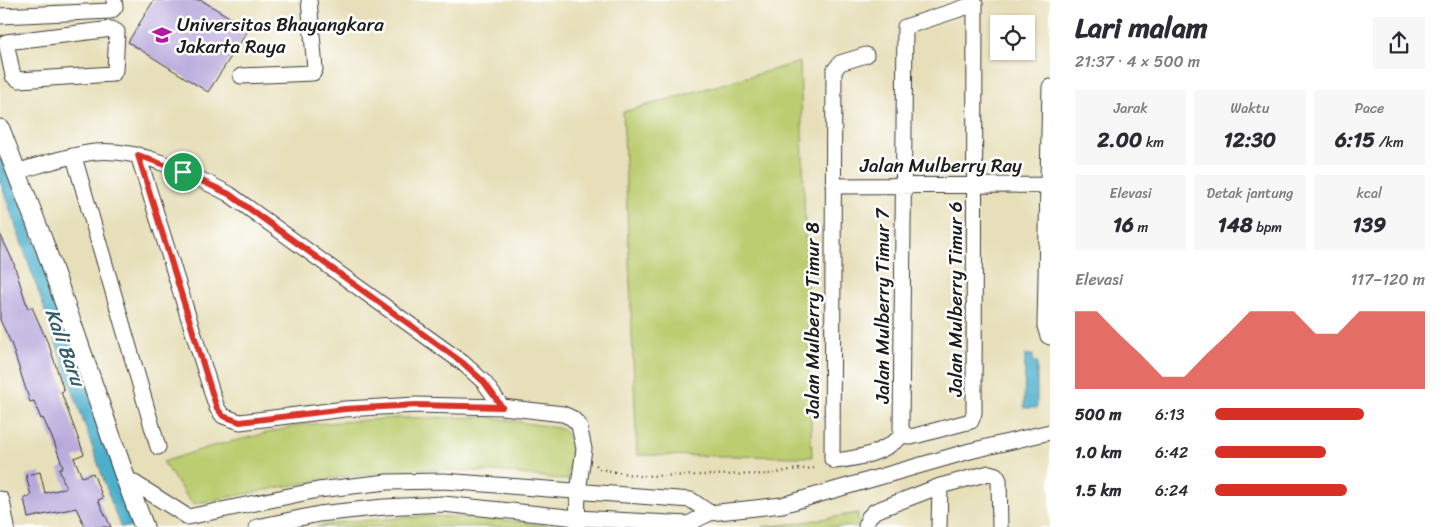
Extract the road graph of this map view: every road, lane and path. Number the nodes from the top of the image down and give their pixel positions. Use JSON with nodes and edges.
{"nodes":[{"id":1,"x":114,"y":0,"type":"edge"},
{"id":2,"x":309,"y":0,"type":"edge"},
{"id":3,"x":975,"y":4,"type":"joint"},
{"id":4,"x":0,"y":16,"type":"edge"},
{"id":5,"x":3,"y":36,"type":"edge"},
{"id":6,"x":866,"y":55,"type":"dead end"},
{"id":7,"x":241,"y":76,"type":"dead end"},
{"id":8,"x":1050,"y":87,"type":"edge"},
{"id":9,"x":0,"y":129,"type":"edge"},
{"id":10,"x":138,"y":155,"type":"junction"},
{"id":11,"x":74,"y":157,"type":"junction"},
{"id":12,"x":16,"y":172,"type":"junction"},
{"id":13,"x":903,"y":185,"type":"junction"},
{"id":14,"x":975,"y":185,"type":"junction"},
{"id":15,"x":1049,"y":185,"type":"edge"},
{"id":16,"x":833,"y":186,"type":"junction"},
{"id":17,"x":1048,"y":331,"type":"edge"},
{"id":18,"x":502,"y":407,"type":"junction"},
{"id":19,"x":903,"y":431,"type":"junction"},
{"id":20,"x":1050,"y":432,"type":"edge"},
{"id":21,"x":158,"y":447,"type":"dead end"},
{"id":22,"x":584,"y":449,"type":"junction"},
{"id":23,"x":814,"y":468,"type":"dead end"},
{"id":24,"x":125,"y":477,"type":"junction"},
{"id":25,"x":940,"y":486,"type":"junction"},
{"id":26,"x":578,"y":492,"type":"junction"},
{"id":27,"x":0,"y":501,"type":"edge"},
{"id":28,"x":710,"y":513,"type":"junction"},
{"id":29,"x":190,"y":522,"type":"edge"},
{"id":30,"x":577,"y":523,"type":"edge"},
{"id":31,"x":4,"y":527,"type":"edge"},
{"id":32,"x":144,"y":527,"type":"edge"},
{"id":33,"x":257,"y":527,"type":"edge"},
{"id":34,"x":866,"y":527,"type":"edge"},
{"id":35,"x":939,"y":527,"type":"edge"},
{"id":36,"x":1000,"y":527,"type":"edge"}],
"edges":[{"from":1,"to":4,"type":"street"},
{"from":2,"to":7,"type":"street"},
{"from":3,"to":13,"type":"street","name":"Jalan Mulberry Timur 7"},
{"from":3,"to":14,"type":"street","name":"Jalan Mulberry Timur 6"},
{"from":5,"to":5,"type":"street"},
{"from":6,"to":16,"type":"street","name":"Jalan Mulberry Timur 8"},
{"from":8,"to":15,"type":"street"},
{"from":9,"to":12,"type":"main road"},
{"from":10,"to":11,"type":"street"},
{"from":10,"to":18,"type":"street"},
{"from":10,"to":18,"type":"street"},
{"from":11,"to":12,"type":"street"},
{"from":11,"to":21,"type":"street"},
{"from":12,"to":24,"type":"main road"},
{"from":13,"to":14,"type":"street","name":"Jalan Mulberry Ray"},
{"from":13,"to":16,"type":"street","name":"Jalan Mulberry Ray"},
{"from":13,"to":19,"type":"street","name":"Jalan Mulberry Timur 7"},
{"from":14,"to":15,"type":"street","name":"Jalan Mulberry Ray"},
{"from":14,"to":19,"type":"street","name":"Jalan Mulberry Timur 6"},
{"from":15,"to":17,"type":"street"},
{"from":16,"to":19,"type":"street","name":"Jalan Mulberry Timur 8"},
{"from":18,"to":22,"type":"street"},
{"from":20,"to":28,"type":"street"},
{"from":22,"to":23,"type":"path"},
{"from":22,"to":26,"type":"street"},
{"from":24,"to":29,"type":"street"},
{"from":24,"to":32,"type":"main road"},
{"from":25,"to":34,"type":"street"},
{"from":25,"to":35,"type":"street"},
{"from":25,"to":36,"type":"street"},
{"from":26,"to":28,"type":"street"},
{"from":26,"to":29,"type":"street"},
{"from":26,"to":30,"type":"street"},
{"from":27,"to":31,"type":"main road"},
{"from":28,"to":30,"type":"street"},
{"from":30,"to":33,"type":"street"}]}
